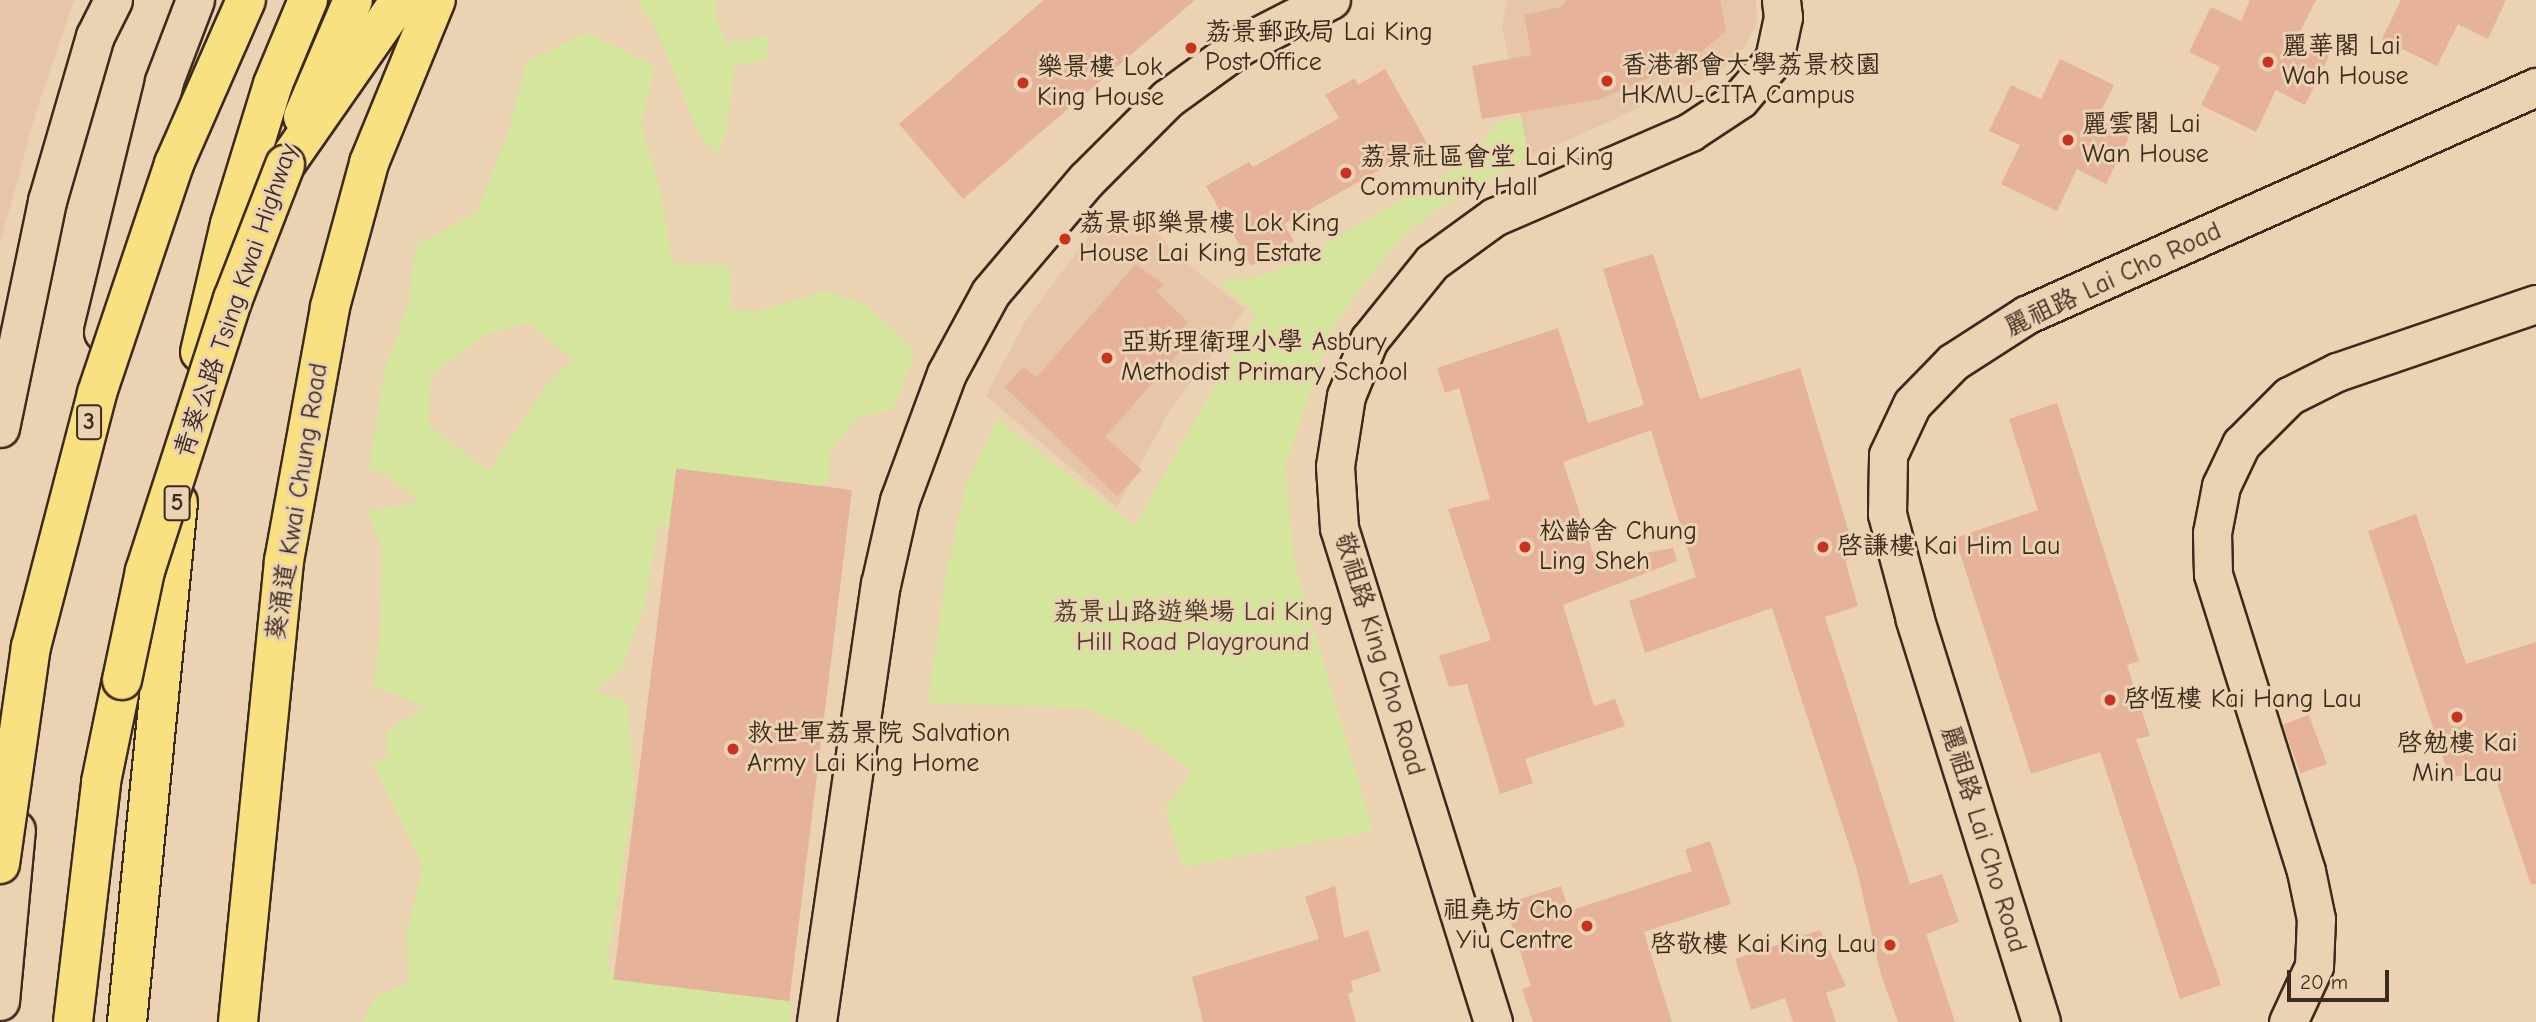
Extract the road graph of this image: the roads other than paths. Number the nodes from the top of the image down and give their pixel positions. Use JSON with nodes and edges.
{"nodes":[{"id":1,"x":113,"y":0,"type":"edge"},
{"id":2,"x":195,"y":0,"type":"edge"},
{"id":3,"x":246,"y":0,"type":"edge"},
{"id":4,"x":308,"y":0,"type":"edge"},
{"id":5,"x":353,"y":0,"type":"edge"},
{"id":6,"x":400,"y":0,"type":"edge"},
{"id":7,"x":436,"y":0,"type":"edge"},
{"id":8,"x":1331,"y":0,"type":"edge"},
{"id":9,"x":1781,"y":0,"type":"edge"},
{"id":10,"x":2536,"y":88,"type":"edge"},
{"id":11,"x":285,"y":164,"type":"junction"},
{"id":12,"x":2536,"y":304,"type":"edge"},
{"id":13,"x":0,"y":428,"type":"edge"},
{"id":14,"x":0,"y":864,"type":"edge"},
{"id":15,"x":0,"y":1002,"type":"edge"},
{"id":16,"x":73,"y":1022,"type":"edge"},
{"id":17,"x":127,"y":1022,"type":"edge"},
{"id":18,"x":238,"y":1022,"type":"edge"},
{"id":19,"x":817,"y":1022,"type":"edge"},
{"id":20,"x":1493,"y":1022,"type":"edge"},
{"id":21,"x":2041,"y":1022,"type":"edge"},
{"id":22,"x":2288,"y":1022,"type":"edge"}],
"edges":[{"from":1,"to":13,"type":"street"},
{"from":2,"to":15,"type":"street"},
{"from":3,"to":14,"type":"highway","number":"3","bridge":true},
{"from":4,"to":17,"type":"highway","number":"5"},
{"from":5,"to":11,"type":"highway","name":"青葵公路 Tsing Kwai Highway"},
{"from":6,"to":11,"type":"highway"},
{"from":7,"to":18,"type":"highway","name":"葵涌道 Kwai Chung Road"},
{"from":8,"to":19,"type":"main road"},
{"from":9,"to":20,"type":"street","name":"敬祖路 King Cho Road"},
{"from":10,"to":21,"type":"street","name":"麗祖路 Lai Cho Road"},
{"from":11,"to":16,"type":"highway","name":"青葵公路 Tsing Kwai Highway","bridge":true},
{"from":12,"to":22,"type":"street"}]}
